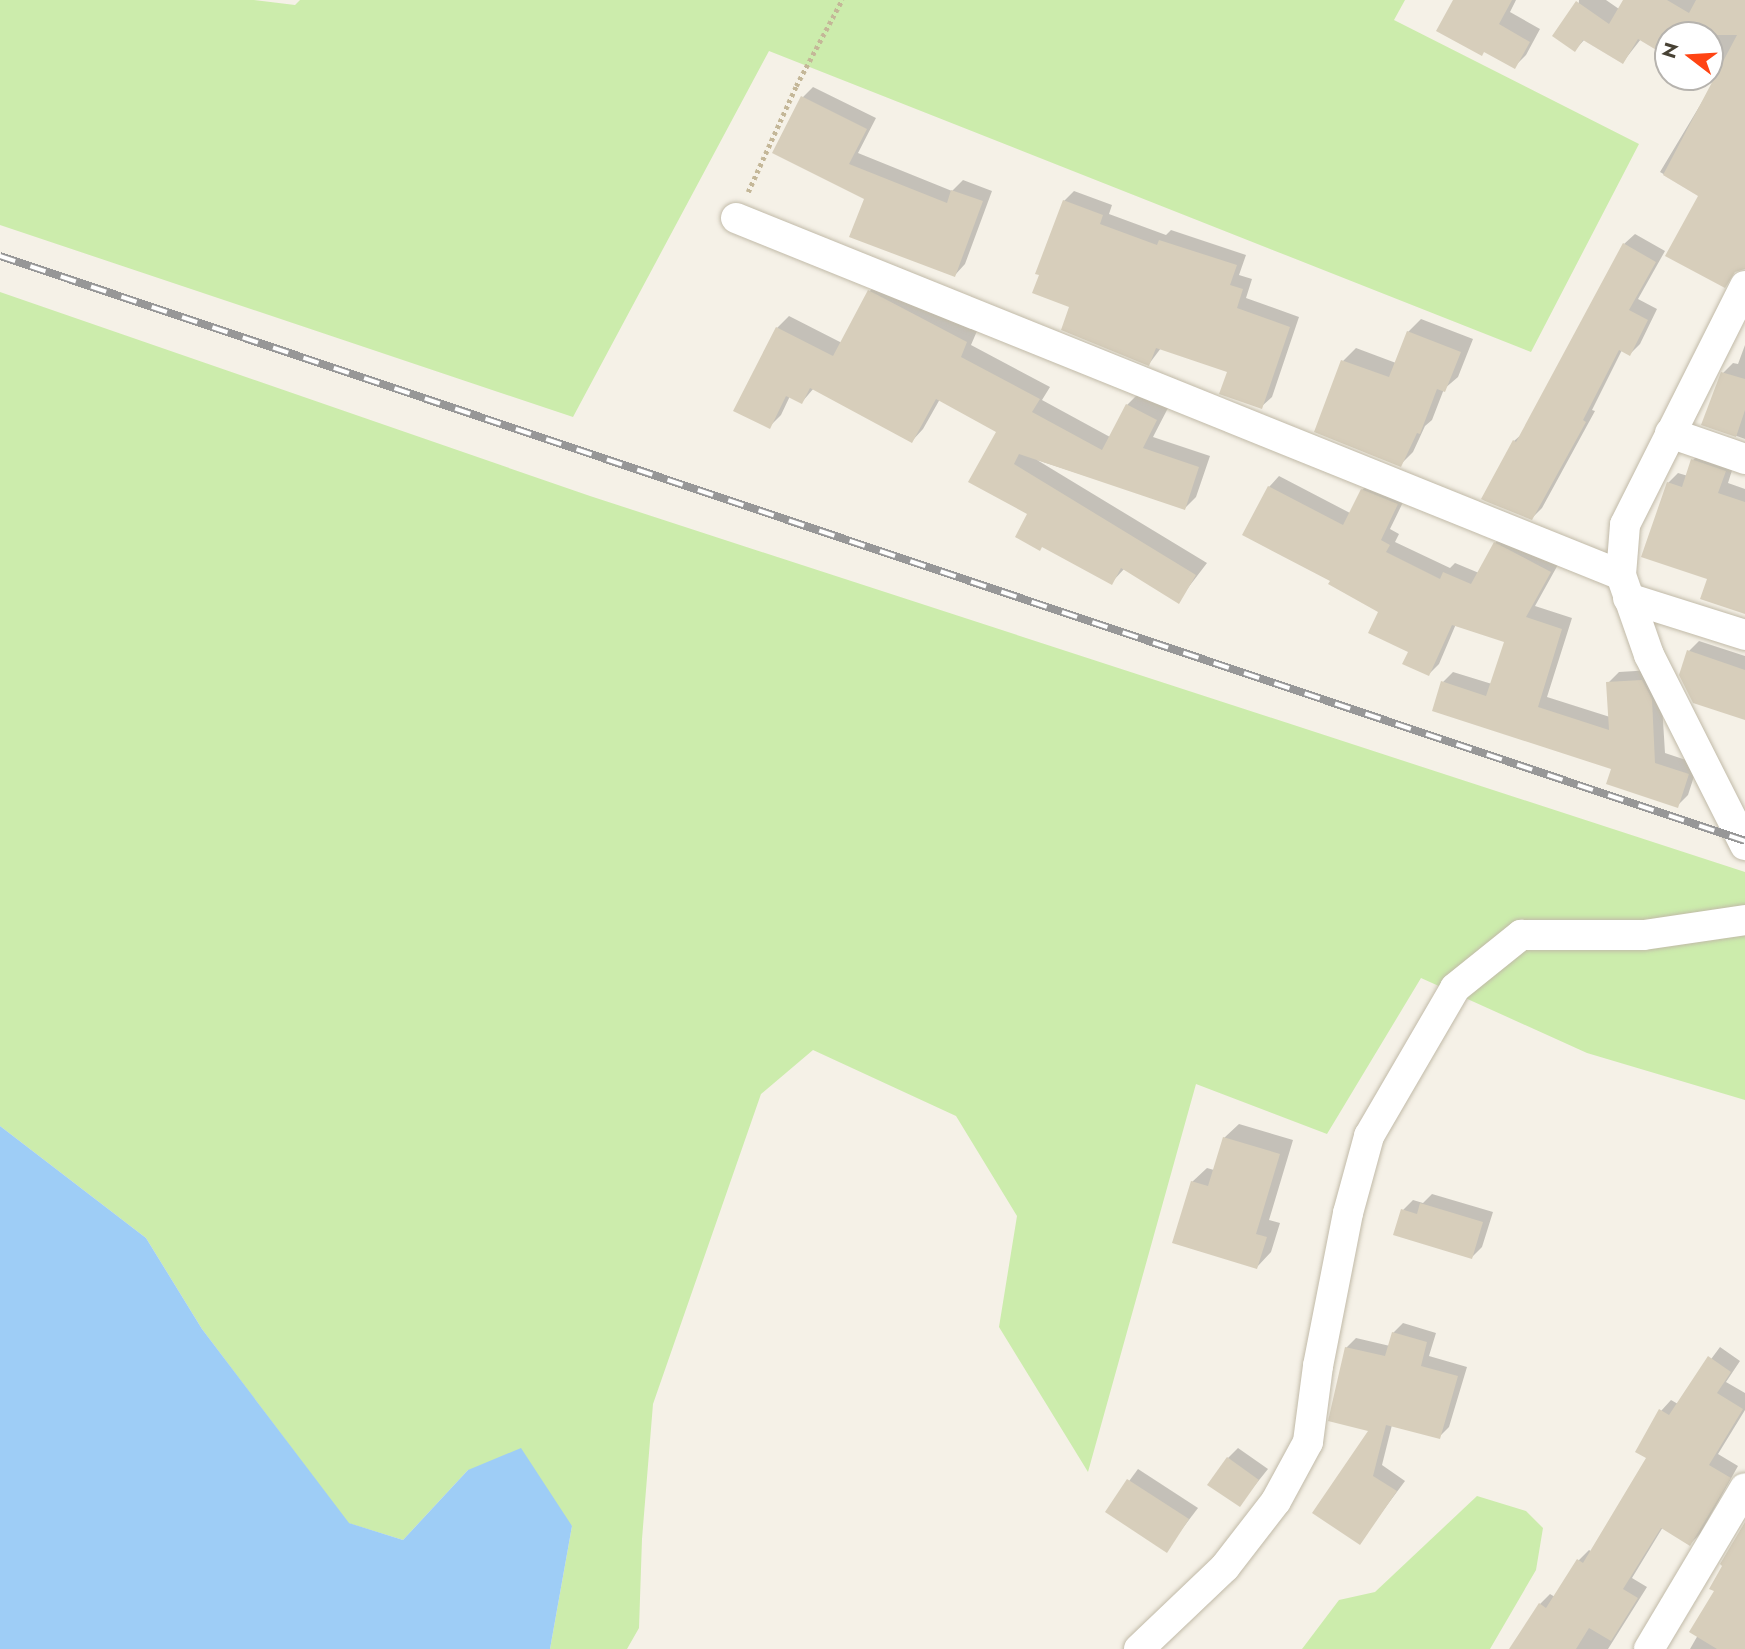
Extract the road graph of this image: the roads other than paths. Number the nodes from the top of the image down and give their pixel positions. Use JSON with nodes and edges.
{"nodes":[{"id":1,"x":736,"y":218,"type":"road end"},
{"id":2,"x":1744,"y":290,"type":"edge"},
{"id":3,"x":1670,"y":433,"type":"junction"},
{"id":4,"x":1745,"y":459,"type":"edge"},
{"id":5,"x":1625,"y":586,"type":"junction"},
{"id":6,"x":1745,"y":635,"type":"edge"},
{"id":7,"x":1745,"y":845,"type":"edge"},
{"id":8,"x":1745,"y":920,"type":"edge"},
{"id":9,"x":1745,"y":1488,"type":"edge"},
{"id":10,"x":1139,"y":1649,"type":"edge"},
{"id":11,"x":1649,"y":1649,"type":"edge"}],
"edges":[{"from":1,"to":5,"type":"street"},
{"from":2,"to":3,"type":"street"},
{"from":3,"to":4,"type":"street"},
{"from":3,"to":5,"type":"street"},
{"from":5,"to":6,"type":"street"},
{"from":5,"to":7,"type":"street"},
{"from":8,"to":10,"type":"street"},
{"from":9,"to":11,"type":"street"}]}
